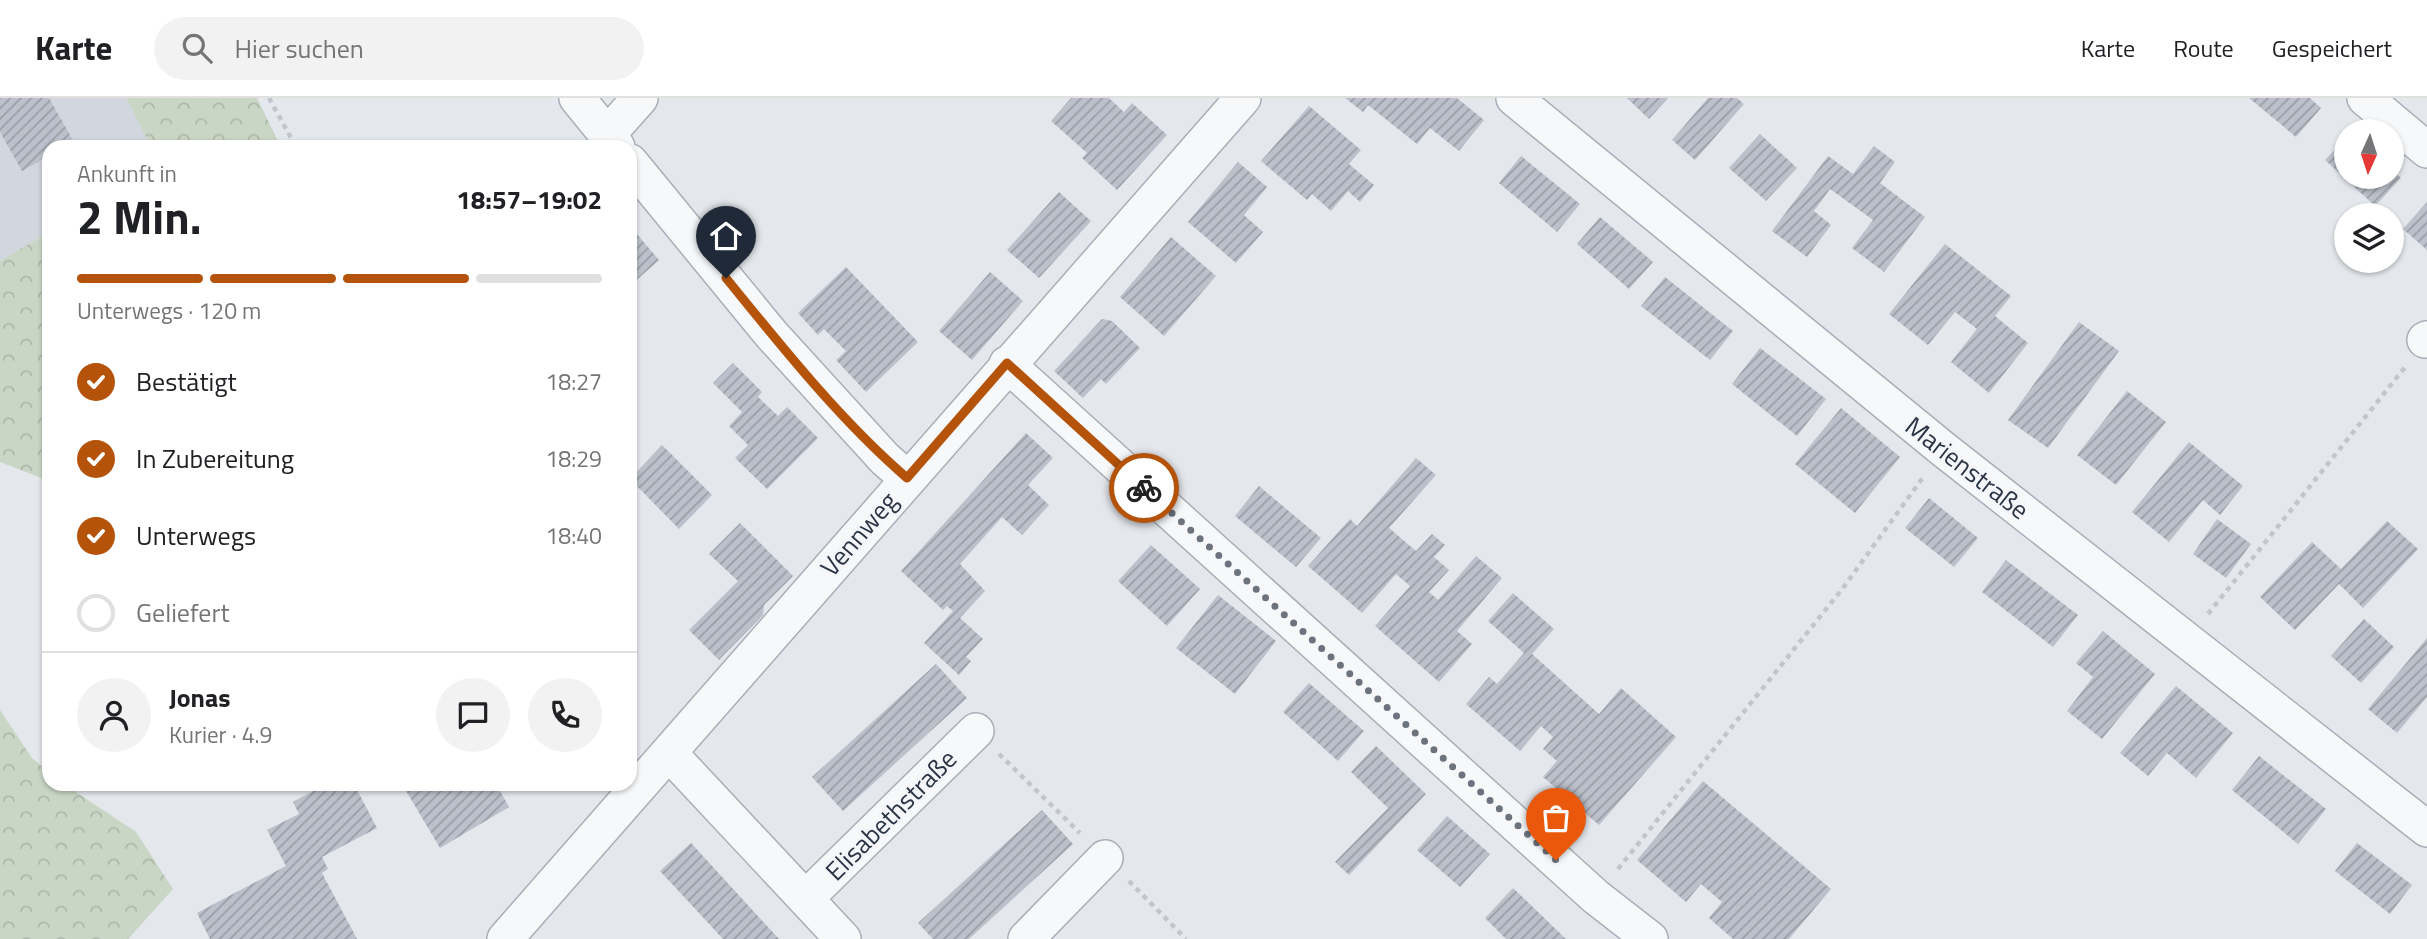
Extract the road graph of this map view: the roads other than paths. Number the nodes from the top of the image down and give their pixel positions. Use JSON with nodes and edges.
{"nodes":[{"id":1,"x":577,"y":98,"type":"edge"},
{"id":2,"x":640,"y":98,"type":"edge"},
{"id":3,"x":1243,"y":98,"type":"edge"},
{"id":4,"x":1514,"y":98,"type":"edge"},
{"id":5,"x":2365,"y":98,"type":"edge"},
{"id":6,"x":611,"y":140,"type":"edge"},
{"id":7,"x":613,"y":140,"type":"edge"},
{"id":8,"x":2427,"y":150,"type":"edge"},
{"id":9,"x":637,"y":171,"type":"edge"},
{"id":10,"x":1007,"y":363,"type":"junction"},
{"id":11,"x":907,"y":478,"type":"junction"},
{"id":12,"x":976,"y":731,"type":"dead end"},
{"id":13,"x":669,"y":753,"type":"junction"},
{"id":14,"x":637,"y":789,"type":"edge"},
{"id":15,"x":635,"y":791,"type":"edge"},
{"id":16,"x":2427,"y":829,"type":"edge"},
{"id":17,"x":1105,"y":858,"type":"dead end"},
{"id":18,"x":806,"y":898,"type":"junction"},
{"id":19,"x":505,"y":939,"type":"edge"},
{"id":20,"x":843,"y":939,"type":"edge"},
{"id":21,"x":1026,"y":939,"type":"edge"},
{"id":22,"x":1650,"y":939,"type":"edge"}],
"edges":[{"from":1,"to":6,"type":"street"},
{"from":2,"to":7,"type":"street"},
{"from":3,"to":10,"type":"street","name":"Vennweg"},
{"from":4,"to":16,"type":"street","name":"Marienstraße"},
{"from":5,"to":8,"type":"street"},
{"from":9,"to":11,"type":"street"},
{"from":10,"to":11,"type":"street","name":"Vennweg"},
{"from":10,"to":22,"type":"street"},
{"from":11,"to":13,"type":"street","name":"Vennweg"},
{"from":12,"to":18,"type":"street","name":"Elisabethstraße"},
{"from":13,"to":14,"type":"street","name":"Vennweg"},
{"from":13,"to":18,"type":"street","name":"Elisabethstraße"},
{"from":15,"to":19,"type":"street","name":"Vennweg"},
{"from":17,"to":21,"type":"street"},
{"from":18,"to":20,"type":"street","name":"Elisabethstraße"}]}
